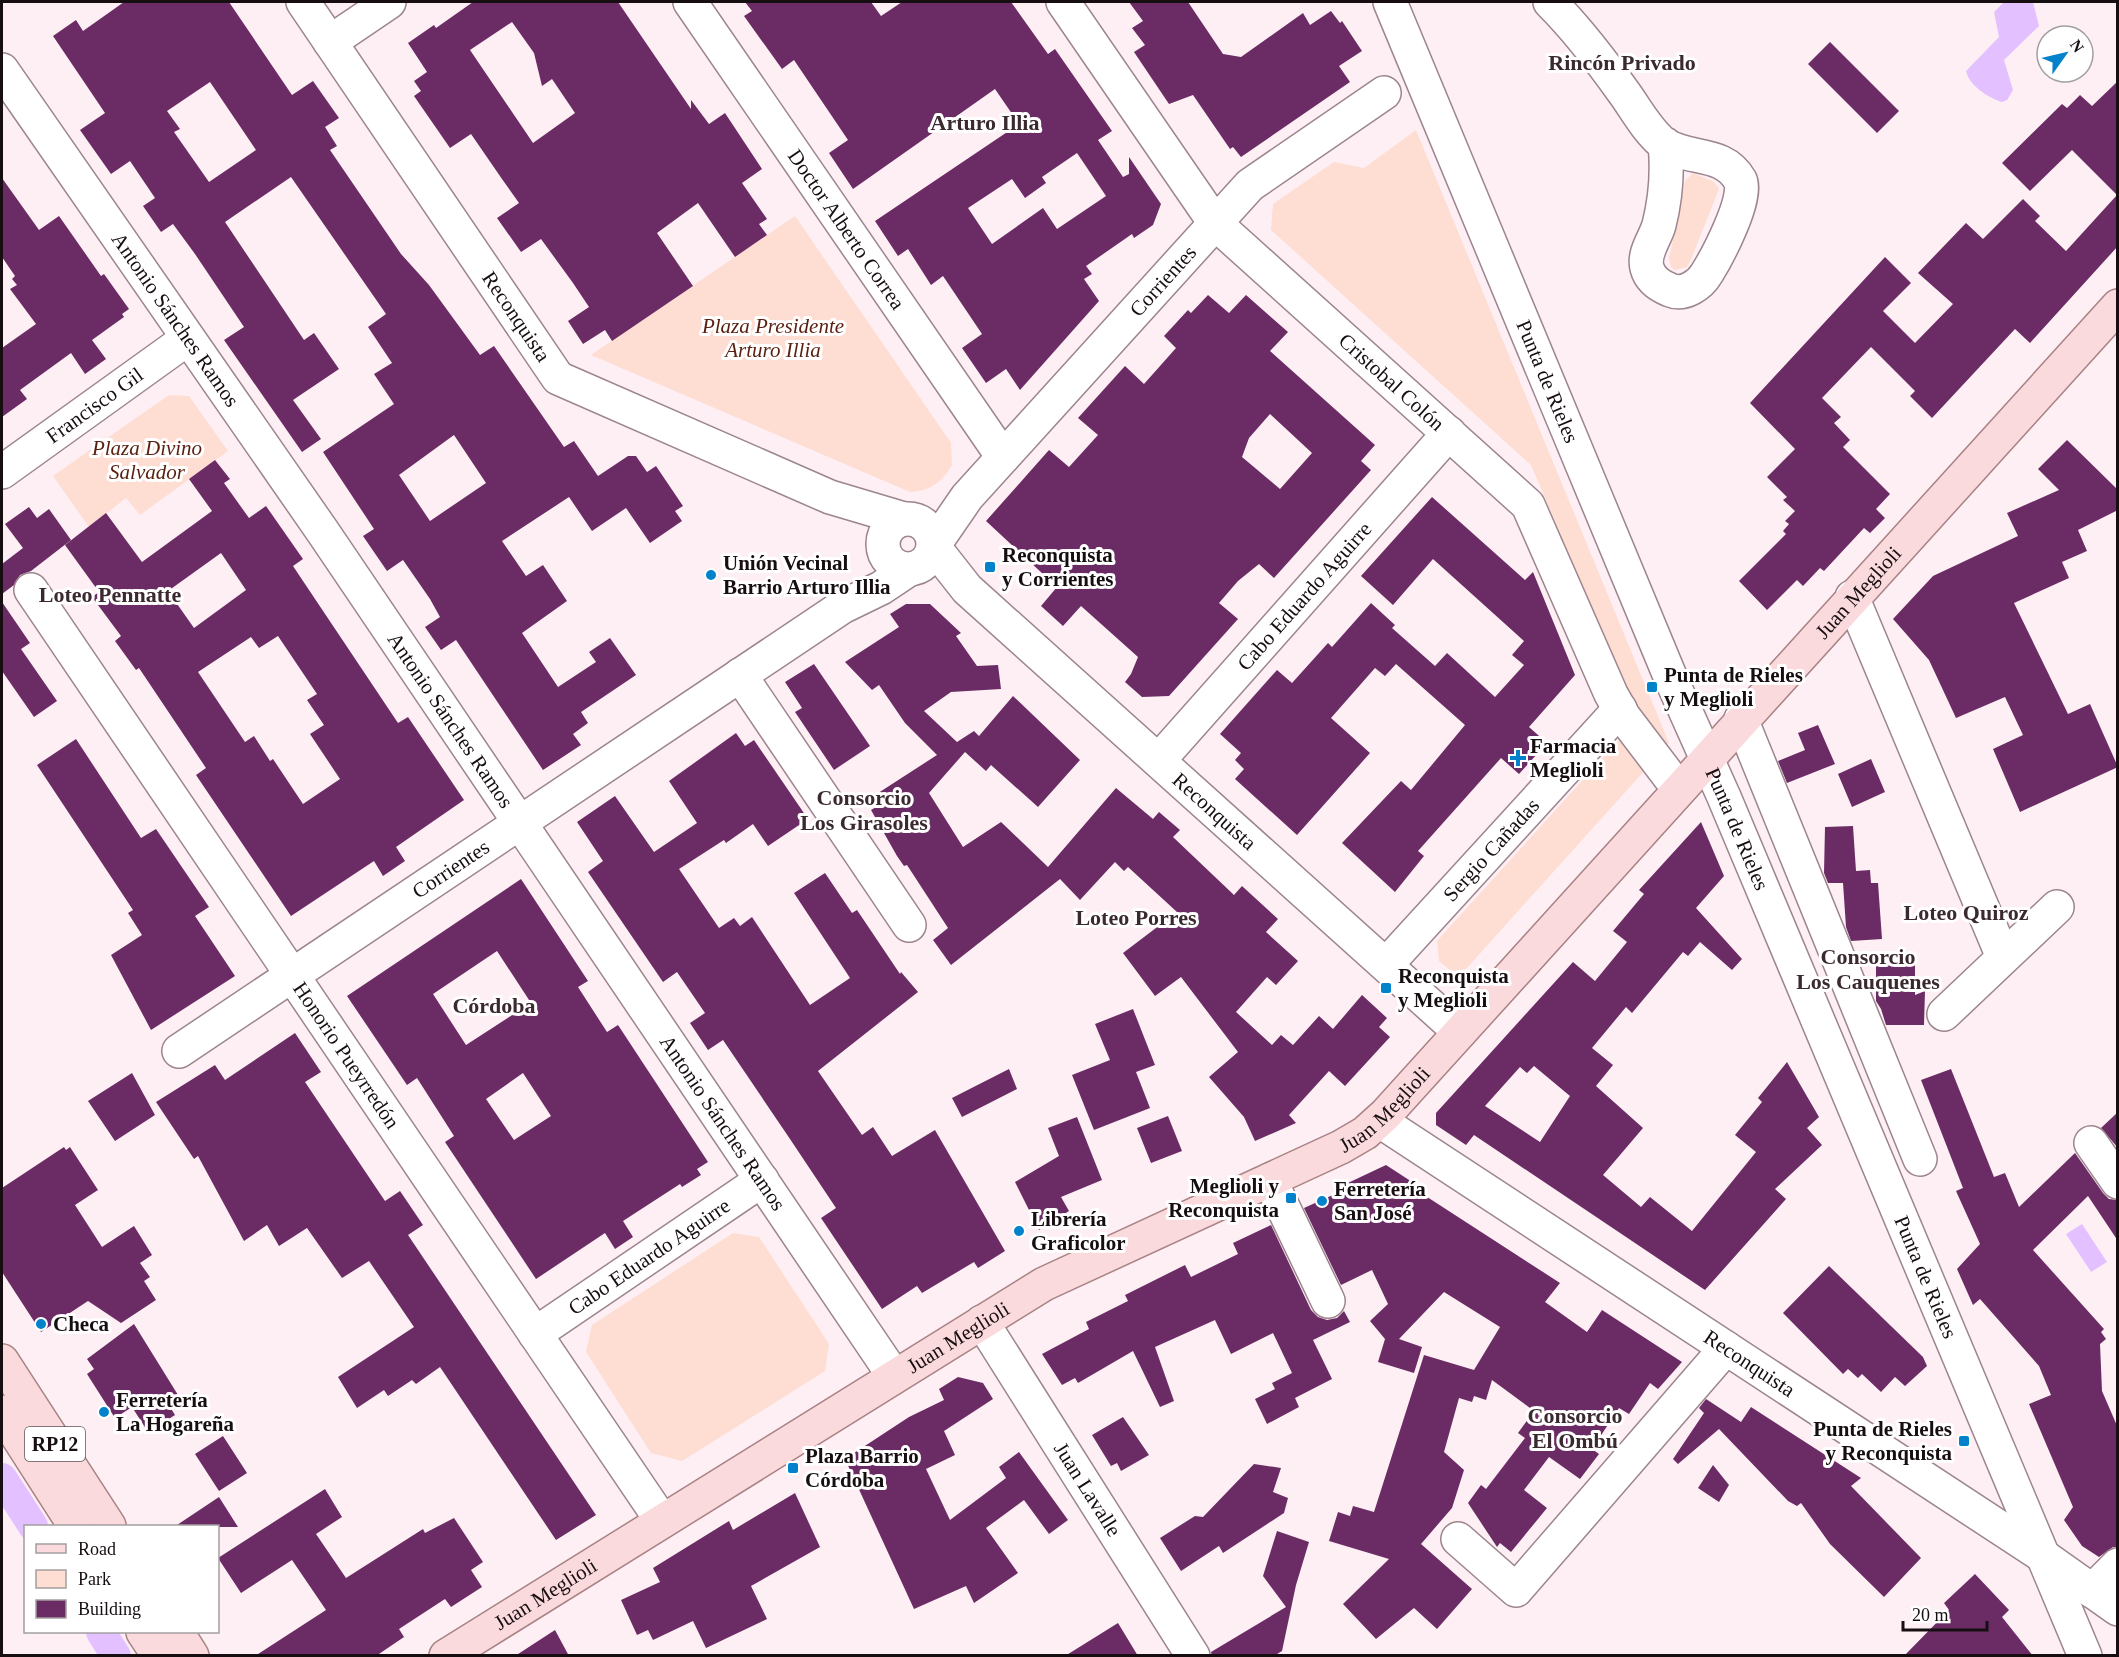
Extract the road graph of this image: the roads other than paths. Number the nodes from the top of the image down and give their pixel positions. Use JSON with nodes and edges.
{"nodes":[{"id":1,"x":303,"y":2,"type":"edge"},
{"id":2,"x":389,"y":2,"type":"edge"},
{"id":3,"x":690,"y":2,"type":"edge"},
{"id":4,"x":1063,"y":2,"type":"edge"},
{"id":5,"x":1390,"y":2,"type":"edge"},
{"id":6,"x":1550,"y":2,"type":"edge"},
{"id":7,"x":330,"y":42,"type":"junction"},
{"id":8,"x":2,"y":70,"type":"edge"},
{"id":9,"x":1384,"y":93,"type":"dead end"},
{"id":10,"x":1665,"y":144,"type":"dead end"},
{"id":11,"x":1215,"y":223,"type":"junction"},
{"id":12,"x":2118,"y":306,"type":"edge"},
{"id":13,"x":187,"y":339,"type":"junction"},
{"id":14,"x":1449,"y":433,"type":"junction"},
{"id":15,"x":1003,"y":457,"type":"junction"},
{"id":16,"x":2,"y":472,"type":"edge"},
{"id":17,"x":910,"y":546,"type":"junction"},
{"id":18,"x":31,"y":590,"type":"dead end"},
{"id":19,"x":1852,"y":597,"type":"junction"},
{"id":20,"x":740,"y":675,"type":"junction"},
{"id":21,"x":1620,"y":709,"type":"junction"},
{"id":22,"x":1741,"y":719,"type":"junction"},
{"id":23,"x":1707,"y":758,"type":"junction"},
{"id":24,"x":1158,"y":760,"type":"junction"},
{"id":25,"x":1678,"y":788,"type":"junction"},
{"id":26,"x":520,"y":822,"type":"junction"},
{"id":27,"x":2056,"y":907,"type":"dead end"},
{"id":28,"x":909,"y":925,"type":"dead end"},
{"id":29,"x":2003,"y":957,"type":"junction"},
{"id":30,"x":1386,"y":965,"type":"junction"},
{"id":31,"x":293,"y":975,"type":"junction"},
{"id":32,"x":1944,"y":1014,"type":"dead end"},
{"id":33,"x":1460,"y":1032,"type":"junction"},
{"id":34,"x":178,"y":1051,"type":"dead end"},
{"id":35,"x":1380,"y":1120,"type":"junction"},
{"id":36,"x":2091,"y":1143,"type":"dead end"},
{"id":37,"x":1920,"y":1159,"type":"dead end"},
{"id":38,"x":762,"y":1180,"type":"junction"},
{"id":39,"x":1270,"y":1180,"type":"junction"},
{"id":40,"x":2118,"y":1182,"type":"edge"},
{"id":41,"x":1328,"y":1301,"type":"dead end"},
{"id":42,"x":982,"y":1322,"type":"junction"},
{"id":43,"x":536,"y":1334,"type":"junction"},
{"id":44,"x":1726,"y":1348,"type":"junction"},
{"id":45,"x":2,"y":1361,"type":"edge"},
{"id":46,"x":894,"y":1376,"type":"junction"},
{"id":47,"x":2,"y":1413,"type":"edge"},
{"id":48,"x":662,"y":1521,"type":"junction"},
{"id":49,"x":74,"y":1525,"type":"edge"},
{"id":50,"x":108,"y":1525,"type":"edge"},
{"id":51,"x":1458,"y":1539,"type":"dead end"},
{"id":52,"x":2043,"y":1556,"type":"junction"},
{"id":53,"x":2118,"y":1565,"type":"edge"},
{"id":54,"x":2105,"y":1600,"type":"edge"},
{"id":55,"x":145,"y":1633,"type":"edge"},
{"id":56,"x":178,"y":1633,"type":"edge"},
{"id":57,"x":159,"y":1656,"type":"edge"},
{"id":58,"x":192,"y":1656,"type":"edge"},
{"id":59,"x":446,"y":1656,"type":"edge"},
{"id":60,"x":1193,"y":1656,"type":"edge"},
{"id":61,"x":2085,"y":1656,"type":"edge"}],
"edges":[{"from":1,"to":7,"type":"street","name":"Reconquista"},
{"from":2,"to":7,"type":"street"},
{"from":3,"to":15,"type":"street","name":"Doctor Alberto Correa"},
{"from":4,"to":11,"type":"street","name":"Cristobal Colón"},
{"from":5,"to":23,"type":"street","name":"Punta de Rieles"},
{"from":6,"to":10,"type":"street"},
{"from":7,"to":17,"type":"street","name":"Reconquista"},
{"from":8,"to":13,"type":"street","name":"Antonio Sánches Ramos"},
{"from":9,"to":11,"type":"street","name":"Corrientes"},
{"from":11,"to":14,"type":"street","name":"Cristobal Colón"},
{"from":11,"to":15,"type":"street","name":"Corrientes"},
{"from":12,"to":19,"type":"main road","name":"Juan Meglioli"},
{"from":13,"to":16,"type":"street","name":"Francisco Gil"},
{"from":13,"to":26,"type":"street","name":"Antonio Sánches Ramos"},
{"from":14,"to":21,"type":"street","name":"Cristobal Colón"},
{"from":14,"to":24,"type":"street","name":"Cabo Eduardo Aguirre"},
{"from":15,"to":17,"type":"street","name":"Corrientes"},
{"from":17,"to":20,"type":"street","name":"Corrientes"},
{"from":17,"to":24,"type":"street","name":"Reconquista"},
{"from":18,"to":31,"type":"street","name":"Honorio Pueyrredón"},
{"from":19,"to":22,"type":"main road","name":"Juan Meglioli"},
{"from":19,"to":29,"type":"street"},
{"from":20,"to":26,"type":"street","name":"Corrientes"},
{"from":20,"to":28,"type":"street"},
{"from":21,"to":25,"type":"street","name":"Cristobal Colón"},
{"from":21,"to":30,"type":"street","name":"Sergio Cañadas"},
{"from":22,"to":23,"type":"main road","name":"Juan Meglioli"},
{"from":22,"to":37,"type":"street"},
{"from":23,"to":25,"type":"main road","name":"Juan Meglioli"},
{"from":23,"to":52,"type":"street","name":"Punta de Rieles"},
{"from":24,"to":30,"type":"street","name":"Reconquista"},
{"from":25,"to":33,"type":"main road","name":"Juan Meglioli"},
{"from":26,"to":31,"type":"street","name":"Corrientes"},
{"from":26,"to":38,"type":"street","name":"Antonio Sánches Ramos"},
{"from":27,"to":29,"type":"street"},
{"from":29,"to":32,"type":"street"},
{"from":30,"to":33,"type":"street","name":"Reconquista"},
{"from":31,"to":34,"type":"street","name":"Corrientes"},
{"from":31,"to":43,"type":"street","name":"Honorio Pueyrredón"},
{"from":33,"to":35,"type":"main road","name":"Juan Meglioli"},
{"from":35,"to":39,"type":"main road","name":"Juan Meglioli"},
{"from":35,"to":44,"type":"street","name":"Reconquista"},
{"from":36,"to":40,"type":"street"},
{"from":38,"to":43,"type":"street","name":"Cabo Eduardo Aguirre"},
{"from":38,"to":46,"type":"street","name":"Antonio Sánches Ramos"},
{"from":39,"to":41,"type":"street"},
{"from":39,"to":42,"type":"main road","name":"Juan Meglioli"},
{"from":42,"to":46,"type":"main road","name":"Juan Meglioli"},
{"from":42,"to":60,"type":"street","name":"Juan Lavalle"},
{"from":43,"to":48,"type":"street","name":"Honorio Pueyrredón"},
{"from":44,"to":51,"type":"street"},
{"from":44,"to":52,"type":"street","name":"Reconquista"},
{"from":45,"to":50,"type":"main road","number":"RP12"},
{"from":46,"to":48,"type":"main road","name":"Juan Meglioli"},
{"from":47,"to":49,"type":"main road","number":"RP12"},
{"from":48,"to":59,"type":"main road","name":"Juan Meglioli"},
{"from":52,"to":54,"type":"street","name":"Reconquista"},
{"from":52,"to":61,"type":"street","name":"Punta de Rieles"},
{"from":53,"to":54,"type":"street"},
{"from":55,"to":57,"type":"main road"},
{"from":56,"to":58,"type":"main road"}]}
